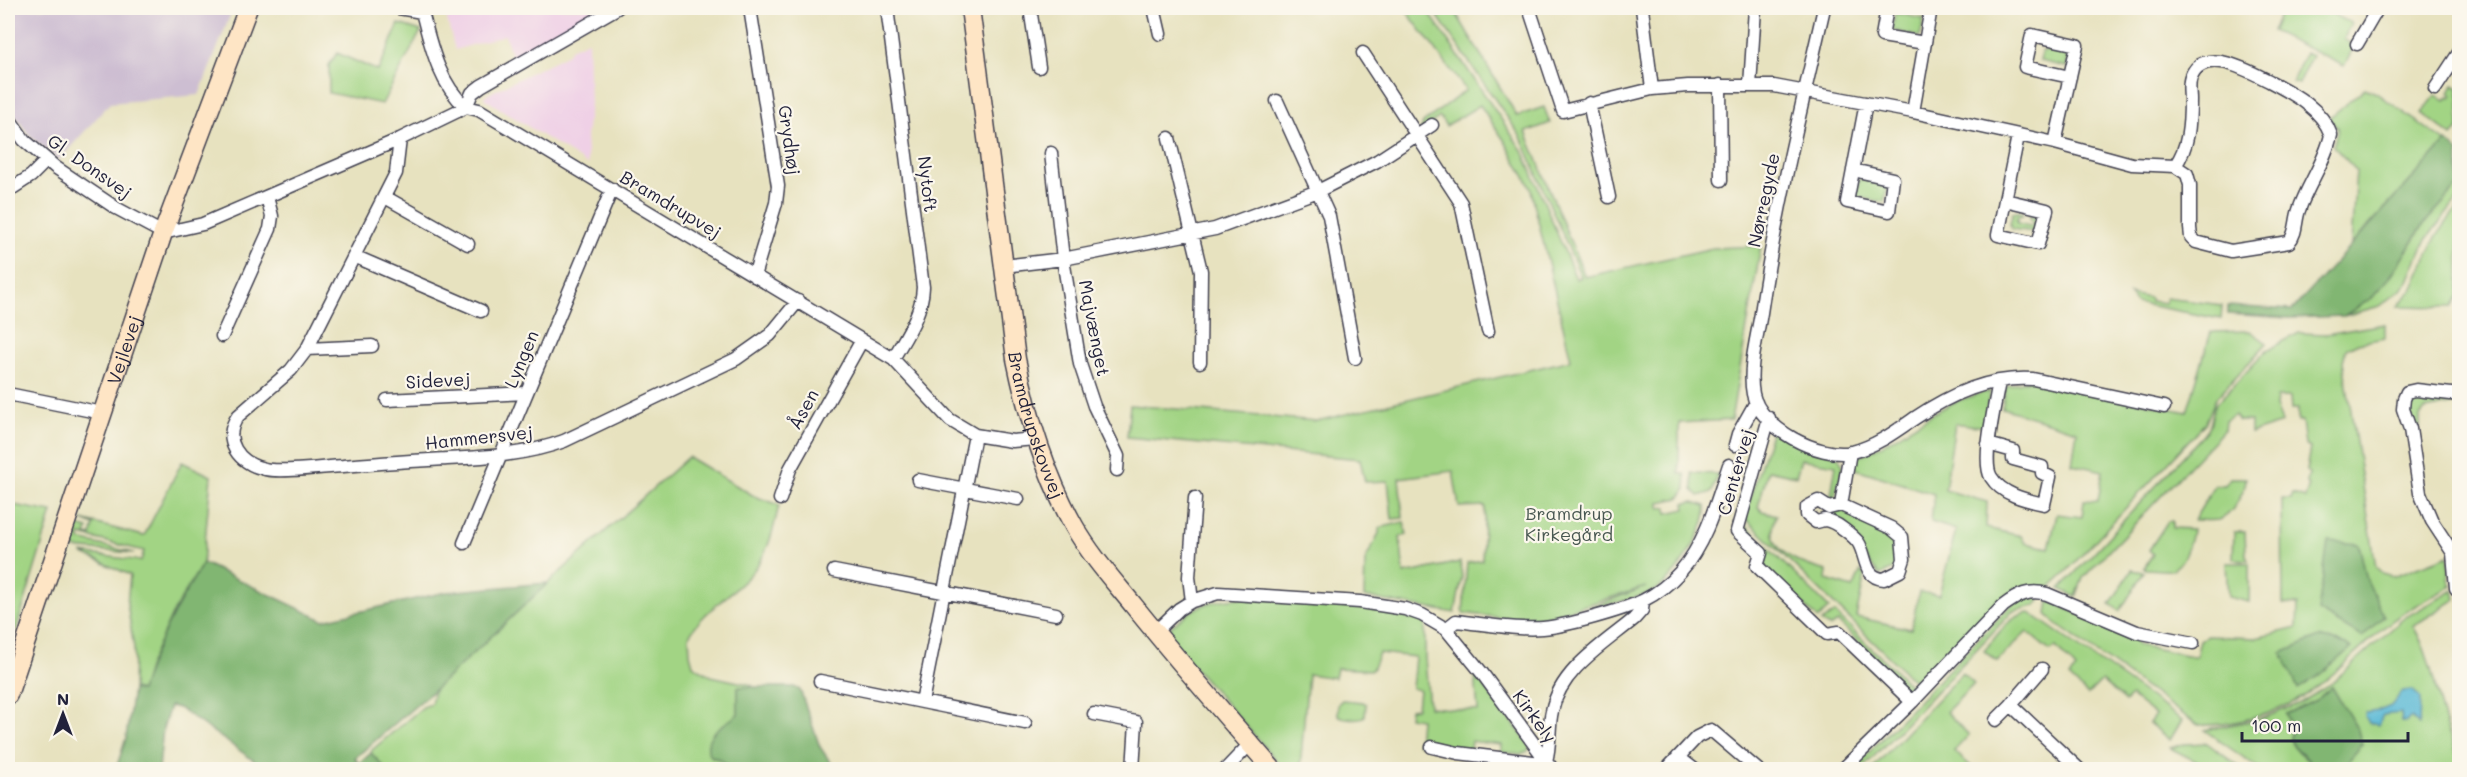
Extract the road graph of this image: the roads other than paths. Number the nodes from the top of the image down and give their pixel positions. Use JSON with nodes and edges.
{"nodes":[{"id":1,"x":248,"y":8,"type":"edge"},
{"id":2,"x":399,"y":8,"type":"edge"},
{"id":3,"x":617,"y":8,"type":"edge"},
{"id":4,"x":750,"y":8,"type":"edge"},
{"id":5,"x":887,"y":8,"type":"edge"},
{"id":6,"x":970,"y":8,"type":"edge"},
{"id":7,"x":1030,"y":8,"type":"edge"},
{"id":8,"x":1154,"y":8,"type":"edge"},
{"id":9,"x":1529,"y":8,"type":"edge"},
{"id":10,"x":1642,"y":8,"type":"edge"},
{"id":11,"x":1755,"y":8,"type":"edge"},
{"id":12,"x":1824,"y":8,"type":"edge"},
{"id":13,"x":1887,"y":8,"type":"edge"},
{"id":14,"x":1928,"y":8,"type":"edge"},
{"id":15,"x":2378,"y":8,"type":"edge"},
{"id":16,"x":422,"y":10,"type":"edge"},
{"id":17,"x":1160,"y":34,"type":"dead end"},
{"id":18,"x":1925,"y":43,"type":"junction"},
{"id":19,"x":2357,"y":44,"type":"dead end"},
{"id":20,"x":2460,"y":51,"type":"edge"},
{"id":21,"x":1363,"y":53,"type":"dead end"},
{"id":22,"x":1039,"y":68,"type":"dead end"},
{"id":23,"x":2070,"y":77,"type":"junction"},
{"id":24,"x":1720,"y":85,"type":"junction"},
{"id":25,"x":1750,"y":86,"type":"junction"},
{"id":26,"x":2435,"y":88,"type":"dead end"},
{"id":27,"x":1652,"y":89,"type":"junction"},
{"id":28,"x":1805,"y":91,"type":"junction"},
{"id":29,"x":1277,"y":101,"type":"dead end"},
{"id":30,"x":1589,"y":103,"type":"junction"},
{"id":31,"x":1866,"y":103,"type":"junction"},
{"id":32,"x":466,"y":107,"type":"junction"},
{"id":33,"x":1913,"y":112,"type":"junction"},
{"id":34,"x":8,"y":117,"type":"edge"},
{"id":35,"x":1432,"y":125,"type":"dead end"},
{"id":36,"x":1416,"y":136,"type":"junction"},
{"id":37,"x":2018,"y":136,"type":"junction"},
{"id":38,"x":1169,"y":138,"type":"dead end"},
{"id":39,"x":400,"y":139,"type":"junction"},
{"id":40,"x":2055,"y":143,"type":"junction"},
{"id":41,"x":1050,"y":153,"type":"dead end"},
{"id":42,"x":47,"y":160,"type":"junction"},
{"id":43,"x":2175,"y":166,"type":"junction"},
{"id":44,"x":1853,"y":170,"type":"dead end"},
{"id":45,"x":1721,"y":180,"type":"dead end"},
{"id":46,"x":612,"y":189,"type":"junction"},
{"id":47,"x":8,"y":191,"type":"edge"},
{"id":48,"x":1318,"y":191,"type":"junction"},
{"id":49,"x":267,"y":196,"type":"junction"},
{"id":50,"x":385,"y":197,"type":"junction"},
{"id":51,"x":1609,"y":197,"type":"dead end"},
{"id":52,"x":2005,"y":200,"type":"junction"},
{"id":53,"x":163,"y":232,"type":"junction"},
{"id":54,"x":1192,"y":235,"type":"junction"},
{"id":55,"x":468,"y":244,"type":"dead end"},
{"id":56,"x":354,"y":256,"type":"junction"},
{"id":57,"x":1063,"y":259,"type":"junction"},
{"id":58,"x":1004,"y":266,"type":"junction"},
{"id":59,"x":754,"y":276,"type":"junction"},
{"id":60,"x":798,"y":301,"type":"junction"},
{"id":61,"x":481,"y":311,"type":"dead end"},
{"id":62,"x":1488,"y":331,"type":"dead end"},
{"id":63,"x":222,"y":336,"type":"dead end"},
{"id":64,"x":862,"y":340,"type":"junction"},
{"id":65,"x":372,"y":346,"type":"dead end"},
{"id":66,"x":308,"y":349,"type":"junction"},
{"id":67,"x":1355,"y":358,"type":"dead end"},
{"id":68,"x":893,"y":359,"type":"junction"},
{"id":69,"x":1200,"y":362,"type":"dead end"},
{"id":70,"x":1999,"y":381,"type":"junction"},
{"id":71,"x":526,"y":393,"type":"junction"},
{"id":72,"x":8,"y":394,"type":"edge"},
{"id":73,"x":2460,"y":395,"type":"edge"},
{"id":74,"x":387,"y":400,"type":"dead end"},
{"id":75,"x":1756,"y":402,"type":"junction"},
{"id":76,"x":2164,"y":407,"type":"dead end"},
{"id":77,"x":102,"y":413,"type":"junction"},
{"id":78,"x":1769,"y":418,"type":"junction"},
{"id":79,"x":975,"y":435,"type":"junction"},
{"id":80,"x":1036,"y":438,"type":"junction"},
{"id":81,"x":1988,"y":444,"type":"junction"},
{"id":82,"x":1735,"y":445,"type":"dead end"},
{"id":83,"x":1850,"y":452,"type":"junction"},
{"id":84,"x":500,"y":456,"type":"junction"},
{"id":85,"x":1728,"y":465,"type":"dead end"},
{"id":86,"x":1117,"y":470,"type":"dead end"},
{"id":87,"x":918,"y":480,"type":"dead end"},
{"id":88,"x":966,"y":489,"type":"junction"},
{"id":89,"x":1195,"y":498,"type":"dead end"},
{"id":90,"x":780,"y":499,"type":"dead end"},
{"id":91,"x":1018,"y":499,"type":"dead end"},
{"id":92,"x":1832,"y":511,"type":"junction"},
{"id":93,"x":464,"y":543,"type":"dead end"},
{"id":94,"x":834,"y":571,"type":"dead end"},
{"id":95,"x":944,"y":592,"type":"junction"},
{"id":96,"x":2460,"y":593,"type":"edge"},
{"id":97,"x":1192,"y":601,"type":"junction"},
{"id":98,"x":1643,"y":601,"type":"junction"},
{"id":99,"x":1056,"y":614,"type":"dead end"},
{"id":100,"x":1446,"y":629,"type":"junction"},
{"id":101,"x":1155,"y":632,"type":"junction"},
{"id":102,"x":2193,"y":643,"type":"dead end"},
{"id":103,"x":2042,"y":669,"type":"dead end"},
{"id":104,"x":819,"y":681,"type":"dead end"},
{"id":105,"x":8,"y":695,"type":"edge"},
{"id":106,"x":922,"y":702,"type":"junction"},
{"id":107,"x":1912,"y":702,"type":"junction"},
{"id":108,"x":2011,"y":705,"type":"junction"},
{"id":109,"x":1094,"y":714,"type":"dead end"},
{"id":110,"x":1996,"y":720,"type":"dead end"},
{"id":111,"x":1025,"y":723,"type":"dead end"},
{"id":112,"x":1250,"y":744,"type":"junction"},
{"id":113,"x":1432,"y":747,"type":"dead end"},
{"id":114,"x":1678,"y":757,"type":"junction"},
{"id":115,"x":1549,"y":765,"type":"edge"},
{"id":116,"x":1133,"y":770,"type":"edge"},
{"id":117,"x":1225,"y":770,"type":"edge"},
{"id":118,"x":1273,"y":770,"type":"edge"},
{"id":119,"x":1666,"y":770,"type":"edge"},
{"id":120,"x":1695,"y":770,"type":"edge"},
{"id":121,"x":1758,"y":770,"type":"edge"},
{"id":122,"x":1842,"y":770,"type":"edge"},
{"id":123,"x":2080,"y":770,"type":"edge"}],
"edges":[{"from":1,"to":53,"type":"street","name":"Vejlevej"},
{"from":2,"to":16,"type":"street"},
{"from":3,"to":32,"type":"street"},
{"from":4,"to":59,"type":"street","name":"Grydhøj"},
{"from":5,"to":68,"type":"street","name":"Nytoft"},
{"from":6,"to":58,"type":"street","name":"Bramdrupskovvej"},
{"from":7,"to":22,"type":"street"},
{"from":8,"to":17,"type":"street"},
{"from":9,"to":30,"type":"street"},
{"from":10,"to":27,"type":"street"},
{"from":11,"to":25,"type":"street"},
{"from":12,"to":28,"type":"street","name":"Nørregyde"},
{"from":13,"to":18,"type":"street"},
{"from":14,"to":18,"type":"street"},
{"from":15,"to":19,"type":"street"},
{"from":16,"to":32,"type":"street"},
{"from":18,"to":33,"type":"street"},
{"from":20,"to":26,"type":"street"},
{"from":21,"to":36,"type":"street"},
{"from":23,"to":23,"type":"street"},
{"from":23,"to":40,"type":"street"},
{"from":24,"to":25,"type":"street"},
{"from":24,"to":27,"type":"street"},
{"from":24,"to":45,"type":"street"},
{"from":25,"to":28,"type":"street"},
{"from":27,"to":30,"type":"street"},
{"from":28,"to":31,"type":"street"},
{"from":28,"to":75,"type":"street","name":"Nørregyde"},
{"from":29,"to":48,"type":"street"},
{"from":30,"to":51,"type":"street"},
{"from":31,"to":33,"type":"street"},
{"from":31,"to":44,"type":"street"},
{"from":32,"to":39,"type":"street"},
{"from":32,"to":46,"type":"street","name":"Bramdrupvej"},
{"from":33,"to":37,"type":"street"},
{"from":34,"to":42,"type":"street","name":"Gl. Donsvej"},
{"from":35,"to":36,"type":"street","name":"Majvænget"},
{"from":36,"to":48,"type":"street","name":"Majvænget"},
{"from":36,"to":62,"type":"street"},
{"from":37,"to":40,"type":"street"},
{"from":37,"to":52,"type":"street"},
{"from":38,"to":54,"type":"street"},
{"from":39,"to":49,"type":"street"},
{"from":39,"to":50,"type":"street"},
{"from":40,"to":43,"type":"street"},
{"from":41,"to":57,"type":"street","name":"Majvænget"},
{"from":42,"to":47,"type":"street"},
{"from":42,"to":53,"type":"street","name":"Gl. Donsvej"},
{"from":43,"to":43,"type":"street"},
{"from":46,"to":59,"type":"street","name":"Bramdrupvej"},
{"from":46,"to":71,"type":"street","name":"Lyngen"},
{"from":48,"to":54,"type":"street","name":"Majvænget"},
{"from":48,"to":67,"type":"street"},
{"from":49,"to":53,"type":"street"},
{"from":49,"to":63,"type":"street"},
{"from":50,"to":55,"type":"street"},
{"from":50,"to":56,"type":"street"},
{"from":52,"to":52,"type":"street"},
{"from":53,"to":77,"type":"street","name":"Vejlevej"},
{"from":54,"to":57,"type":"street","name":"Majvænget"},
{"from":54,"to":69,"type":"street"},
{"from":56,"to":61,"type":"street"},
{"from":56,"to":66,"type":"street"},
{"from":57,"to":58,"type":"street","name":"Majvænget"},
{"from":57,"to":86,"type":"street","name":"Majvænget"},
{"from":58,"to":80,"type":"street","name":"Bramdrupskovvej"},
{"from":59,"to":60,"type":"street","name":"Bramdrupvej"},
{"from":60,"to":64,"type":"street","name":"Bramdrupvej"},
{"from":60,"to":84,"type":"street","name":"Hammersvej"},
{"from":64,"to":68,"type":"street","name":"Bramdrupvej"},
{"from":64,"to":90,"type":"street","name":"Åsen"},
{"from":65,"to":66,"type":"street"},
{"from":66,"to":84,"type":"street","name":"Hammersvej"},
{"from":68,"to":79,"type":"street","name":"Bramdrupvej"},
{"from":70,"to":76,"type":"street"},
{"from":70,"to":81,"type":"street"},
{"from":70,"to":83,"type":"street"},
{"from":71,"to":74,"type":"street","name":"Sidevej"},
{"from":71,"to":84,"type":"street","name":"Lyngen"},
{"from":72,"to":77,"type":"street"},
{"from":73,"to":96,"type":"street"},
{"from":75,"to":78,"type":"street"},
{"from":75,"to":82,"type":"street"},
{"from":77,"to":105,"type":"street","name":"Vejlevej"},
{"from":78,"to":83,"type":"street"},
{"from":78,"to":107,"type":"street","name":"Centervej"},
{"from":79,"to":80,"type":"street","name":"Bramdrupvej"},
{"from":79,"to":88,"type":"street"},
{"from":80,"to":101,"type":"street","name":"Bramdrupskovvej"},
{"from":81,"to":81,"type":"street"},
{"from":83,"to":92,"type":"street"},
{"from":84,"to":93,"type":"street","name":"Lyngen"},
{"from":85,"to":98,"type":"street"},
{"from":87,"to":88,"type":"street"},
{"from":88,"to":91,"type":"street"},
{"from":88,"to":95,"type":"street"},
{"from":89,"to":97,"type":"street"},
{"from":92,"to":92,"type":"street"},
{"from":94,"to":95,"type":"street"},
{"from":95,"to":99,"type":"street"},
{"from":95,"to":106,"type":"street"},
{"from":97,"to":100,"type":"street","name":"Kirkely"},
{"from":97,"to":101,"type":"street","name":"Kirkely"},
{"from":98,"to":100,"type":"street"},
{"from":98,"to":115,"type":"street"},
{"from":100,"to":115,"type":"street","name":"Kirkely"},
{"from":101,"to":112,"type":"street","name":"Bramdrupskovvej"},
{"from":102,"to":107,"type":"street"},
{"from":103,"to":108,"type":"street"},
{"from":104,"to":106,"type":"street"},
{"from":106,"to":111,"type":"street"},
{"from":107,"to":122,"type":"street"},
{"from":108,"to":110,"type":"street"},
{"from":108,"to":123,"type":"street"},
{"from":109,"to":116,"type":"street"},
{"from":112,"to":117,"type":"street"},
{"from":112,"to":118,"type":"street","name":"Bramdrupskovvej"},
{"from":113,"to":115,"type":"street","name":"Kirkely"},
{"from":114,"to":119,"type":"street"},
{"from":114,"to":120,"type":"street"},
{"from":114,"to":121,"type":"street"}]}
